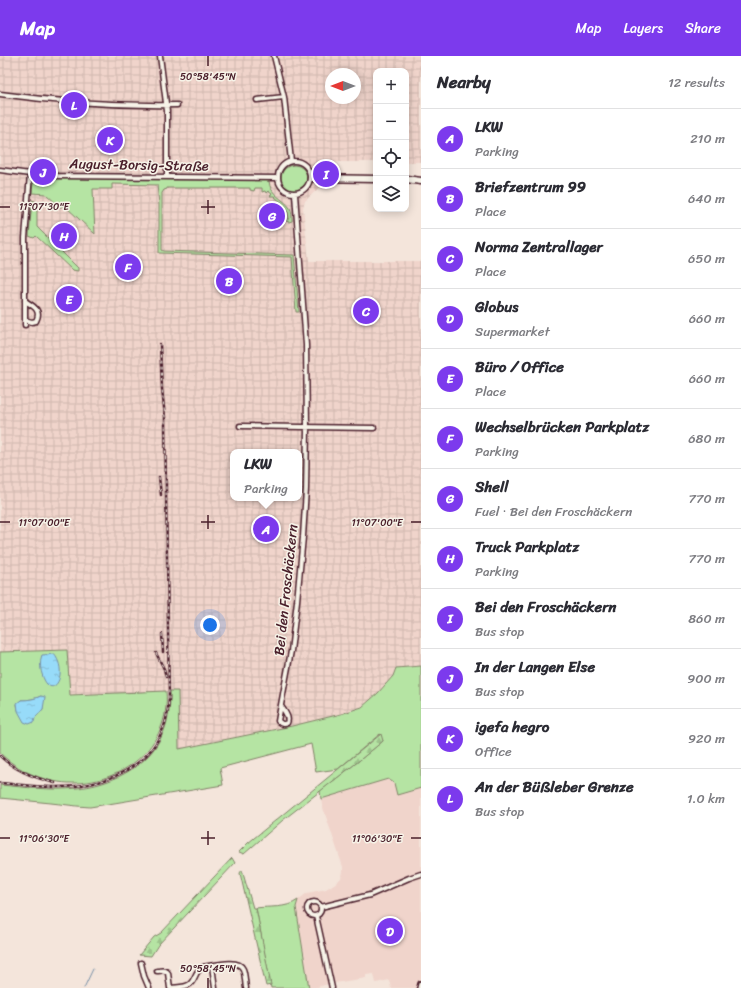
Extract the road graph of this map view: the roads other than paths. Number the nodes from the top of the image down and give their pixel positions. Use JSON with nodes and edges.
{"nodes":[{"id":1,"x":160,"y":56,"type":"edge"},
{"id":2,"x":274,"y":56,"type":"edge"},
{"id":3,"x":0,"y":94,"type":"edge"},
{"id":4,"x":284,"y":97,"type":"junction"},
{"id":5,"x":257,"y":100,"type":"dead end"},
{"id":6,"x":166,"y":105,"type":"junction"},
{"id":7,"x":177,"y":105,"type":"dead end"},
{"id":8,"x":291,"y":161,"type":"junction"},
{"id":9,"x":0,"y":170,"type":"edge"},
{"id":10,"x":30,"y":174,"type":"junction"},
{"id":11,"x":167,"y":177,"type":"junction"},
{"id":12,"x":278,"y":178,"type":"junction"},
{"id":13,"x":311,"y":178,"type":"junction"},
{"id":14,"x":373,"y":179,"type":"edge"},
{"id":15,"x":409,"y":179,"type":"edge"},
{"id":16,"x":421,"y":179,"type":"edge"},
{"id":17,"x":295,"y":194,"type":"junction"},
{"id":18,"x":25,"y":301,"type":"junction"},
{"id":19,"x":240,"y":426,"type":"dead end"},
{"id":20,"x":307,"y":428,"type":"junction"},
{"id":21,"x":374,"y":428,"type":"dead end"},
{"id":22,"x":281,"y":706,"type":"dead end"},
{"id":23,"x":421,"y":874,"type":"edge"},
{"id":24,"x":321,"y":908,"type":"junction"},
{"id":25,"x":316,"y":916,"type":"junction"},
{"id":26,"x":141,"y":963,"type":"dead end"},
{"id":27,"x":212,"y":966,"type":"junction"},
{"id":28,"x":157,"y":972,"type":"dead end"},
{"id":29,"x":421,"y":984,"type":"edge"},
{"id":30,"x":186,"y":987,"type":"edge"},
{"id":31,"x":149,"y":988,"type":"edge"},
{"id":32,"x":170,"y":988,"type":"edge"},
{"id":33,"x":215,"y":988,"type":"edge"},
{"id":34,"x":246,"y":988,"type":"edge"},
{"id":35,"x":332,"y":988,"type":"edge"},
{"id":36,"x":420,"y":988,"type":"edge"}],
"edges":[{"from":1,"to":6,"type":"street"},
{"from":2,"to":4,"type":"street"},
{"from":3,"to":6,"type":"street"},
{"from":4,"to":5,"type":"street"},
{"from":4,"to":8,"type":"street"},
{"from":6,"to":7,"type":"street"},
{"from":6,"to":11,"type":"street"},
{"from":8,"to":12,"type":"street"},
{"from":8,"to":13,"type":"street"},
{"from":9,"to":10,"type":"street","name":"August-Borsig-Straße"},
{"from":10,"to":11,"type":"street","name":"August-Borsig-Straße"},
{"from":10,"to":18,"type":"street"},
{"from":11,"to":12,"type":"street","name":"August-Borsig-Straße"},
{"from":12,"to":17,"type":"street"},
{"from":13,"to":14,"type":"highway"},
{"from":13,"to":17,"type":"street"},
{"from":15,"to":16,"type":"highway"},
{"from":17,"to":20,"type":"street","name":"Bei den Froschäckern"},
{"from":18,"to":18,"type":"street"},
{"from":19,"to":20,"type":"street"},
{"from":20,"to":21,"type":"street"},
{"from":20,"to":22,"type":"street","name":"Bei den Froschäckern"},
{"from":23,"to":24,"type":"street"},
{"from":24,"to":25,"type":"street"},
{"from":24,"to":25,"type":"street"},
{"from":25,"to":35,"type":"street"},
{"from":26,"to":31,"type":"street"},
{"from":27,"to":30,"type":"street"},
{"from":27,"to":33,"type":"street"},
{"from":27,"to":34,"type":"street"},
{"from":28,"to":32,"type":"street"},
{"from":29,"to":36,"type":"main road"},
{"from":30,"to":32,"type":"street"}]}
